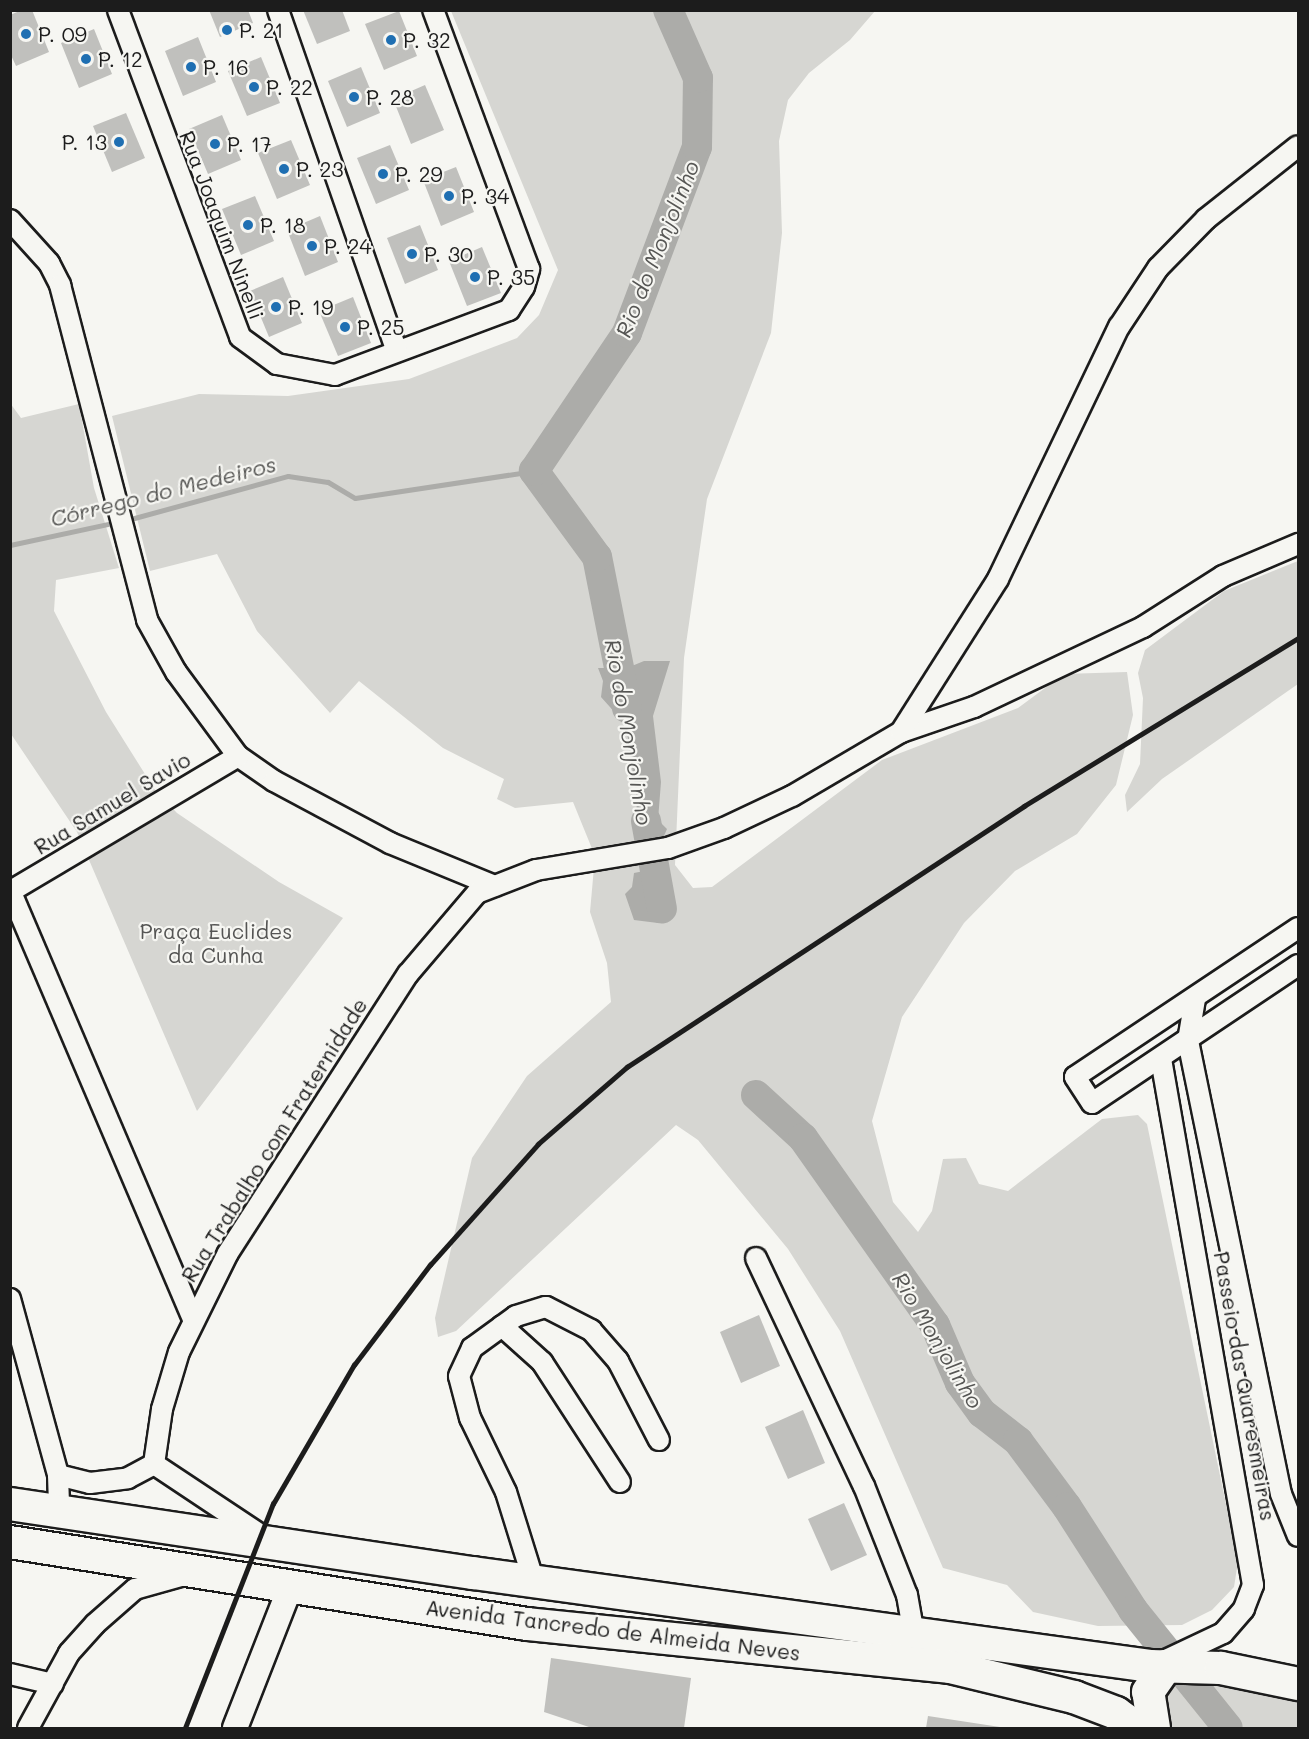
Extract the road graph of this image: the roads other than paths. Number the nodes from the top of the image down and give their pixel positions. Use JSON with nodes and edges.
{"nodes":[{"id":1,"x":118,"y":10,"type":"edge"},
{"id":2,"x":278,"y":10,"type":"edge"},
{"id":3,"x":433,"y":10,"type":"edge"},
{"id":4,"x":1299,"y":146,"type":"edge"},
{"id":5,"x":10,"y":220,"type":"edge"},
{"id":6,"x":397,"y":351,"type":"junction"},
{"id":7,"x":1299,"y":544,"type":"edge"},
{"id":8,"x":901,"y":732,"type":"junction"},
{"id":9,"x":238,"y":756,"type":"junction"},
{"id":10,"x":495,"y":886,"type":"junction"},
{"id":11,"x":11,"y":891,"type":"edge"},
{"id":12,"x":1299,"y":928,"type":"edge"},
{"id":13,"x":1299,"y":965,"type":"edge"},
{"id":14,"x":1195,"y":999,"type":"junction"},
{"id":15,"x":1188,"y":1041,"type":"junction"},
{"id":16,"x":1161,"y":1059,"type":"junction"},
{"id":17,"x":756,"y":1258,"type":"dead end"},
{"id":18,"x":10,"y":1299,"type":"edge"},
{"id":19,"x":193,"y":1319,"type":"junction"},
{"id":20,"x":502,"y":1326,"type":"junction"},
{"id":21,"x":659,"y":1440,"type":"dead end"},
{"id":22,"x":154,"y":1464,"type":"junction"},
{"id":23,"x":58,"y":1475,"type":"junction"},
{"id":24,"x":620,"y":1482,"type":"dead end"},
{"id":25,"x":10,"y":1504,"type":"edge"},
{"id":26,"x":59,"y":1511,"type":"junction"},
{"id":27,"x":1299,"y":1536,"type":"edge"},
{"id":28,"x":10,"y":1542,"type":"edge"},
{"id":29,"x":270,"y":1542,"type":"junction"},
{"id":30,"x":220,"y":1572,"type":"junction"},
{"id":31,"x":473,"y":1574,"type":"junction"},
{"id":32,"x":534,"y":1582,"type":"junction"},
{"id":33,"x":281,"y":1583,"type":"junction"},
{"id":34,"x":466,"y":1616,"type":"junction"},
{"id":35,"x":527,"y":1624,"type":"junction"},
{"id":36,"x":914,"y":1632,"type":"junction"},
{"id":37,"x":1210,"y":1657,"type":"junction"},
{"id":38,"x":1159,"y":1664,"type":"junction"},
{"id":39,"x":950,"y":1667,"type":"junction"},
{"id":40,"x":10,"y":1674,"type":"edge"},
{"id":41,"x":1295,"y":1679,"type":"edge"},
{"id":42,"x":53,"y":1684,"type":"junction"},
{"id":43,"x":28,"y":1728,"type":"edge"},
{"id":44,"x":235,"y":1728,"type":"edge"},
{"id":45,"x":1137,"y":1728,"type":"edge"},
{"id":46,"x":1154,"y":1728,"type":"edge"}],
"edges":[{"from":1,"to":6,"type":"street","name":"Rua Joaquim Ninelli"},
{"from":2,"to":6,"type":"street"},
{"from":3,"to":6,"type":"street","name":"Rua Joaquim Ninelli"},
{"from":4,"to":8,"type":"street"},
{"from":5,"to":9,"type":"street"},
{"from":7,"to":8,"type":"street","name":"Rua Trabalho com Fraternidade"},
{"from":8,"to":10,"type":"street","name":"Rua Trabalho com Fraternidade"},
{"from":9,"to":10,"type":"street"},
{"from":9,"to":11,"type":"street","name":"Rua Samuel Savio"},
{"from":10,"to":19,"type":"street","name":"Rua Trabalho com Fraternidade"},
{"from":11,"to":19,"type":"street"},
{"from":12,"to":14,"type":"street"},
{"from":13,"to":15,"type":"street"},
{"from":14,"to":15,"type":"street"},
{"from":14,"to":16,"type":"street"},
{"from":15,"to":16,"type":"street"},
{"from":15,"to":27,"type":"street","name":"Passeio das Quaresmeiras"},
{"from":16,"to":37,"type":"street","name":"Passeio das Quaresmeiras"},
{"from":17,"to":36,"type":"street"},
{"from":18,"to":23,"type":"street"},
{"from":19,"to":22,"type":"street","name":"Rua Trabalho com Fraternidade"},
{"from":20,"to":21,"type":"street"},
{"from":20,"to":24,"type":"street"},
{"from":20,"to":32,"type":"street"},
{"from":22,"to":23,"type":"street"},
{"from":22,"to":29,"type":"street","name":"Avenida Tancredo de Almeida Neves"},
{"from":23,"to":26,"type":"street"},
{"from":25,"to":26,"type":"main road","name":"Avenida Tancredo de Almeida Neves"},
{"from":26,"to":29,"type":"main road","name":"Avenida Tancredo de Almeida Neves"},
{"from":28,"to":30,"type":"main road","name":"Avenida Tancredo de Almeida Neves"},
{"from":29,"to":31,"type":"main road","name":"Avenida Tancredo de Almeida Neves"},
{"from":30,"to":33,"type":"main road","name":"Avenida Tancredo de Almeida Neves"},
{"from":30,"to":42,"type":"street"},
{"from":31,"to":32,"type":"main road","name":"Avenida Tancredo de Almeida Neves"},
{"from":31,"to":34,"type":"main road"},
{"from":32,"to":35,"type":"main road"},
{"from":32,"to":36,"type":"main road","name":"Avenida Tancredo de Almeida Neves"},
{"from":33,"to":34,"type":"main road","name":"Avenida Tancredo de Almeida Neves"},
{"from":33,"to":44,"type":"street"},
{"from":34,"to":35,"type":"main road","name":"Avenida Tancredo de Almeida Neves"},
{"from":35,"to":39,"type":"main road","name":"Avenida Tancredo de Almeida Neves"},
{"from":36,"to":38,"type":"main road","name":"Avenida Tancredo de Almeida Neves"},
{"from":37,"to":38,"type":"main road"},
{"from":37,"to":41,"type":"main road"},
{"from":38,"to":39,"type":"main road"},
{"from":38,"to":46,"type":"main road"},
{"from":39,"to":45,"type":"main road","name":"Avenida Tancredo de Almeida Neves"},
{"from":40,"to":42,"type":"street"},
{"from":42,"to":43,"type":"street"}]}
